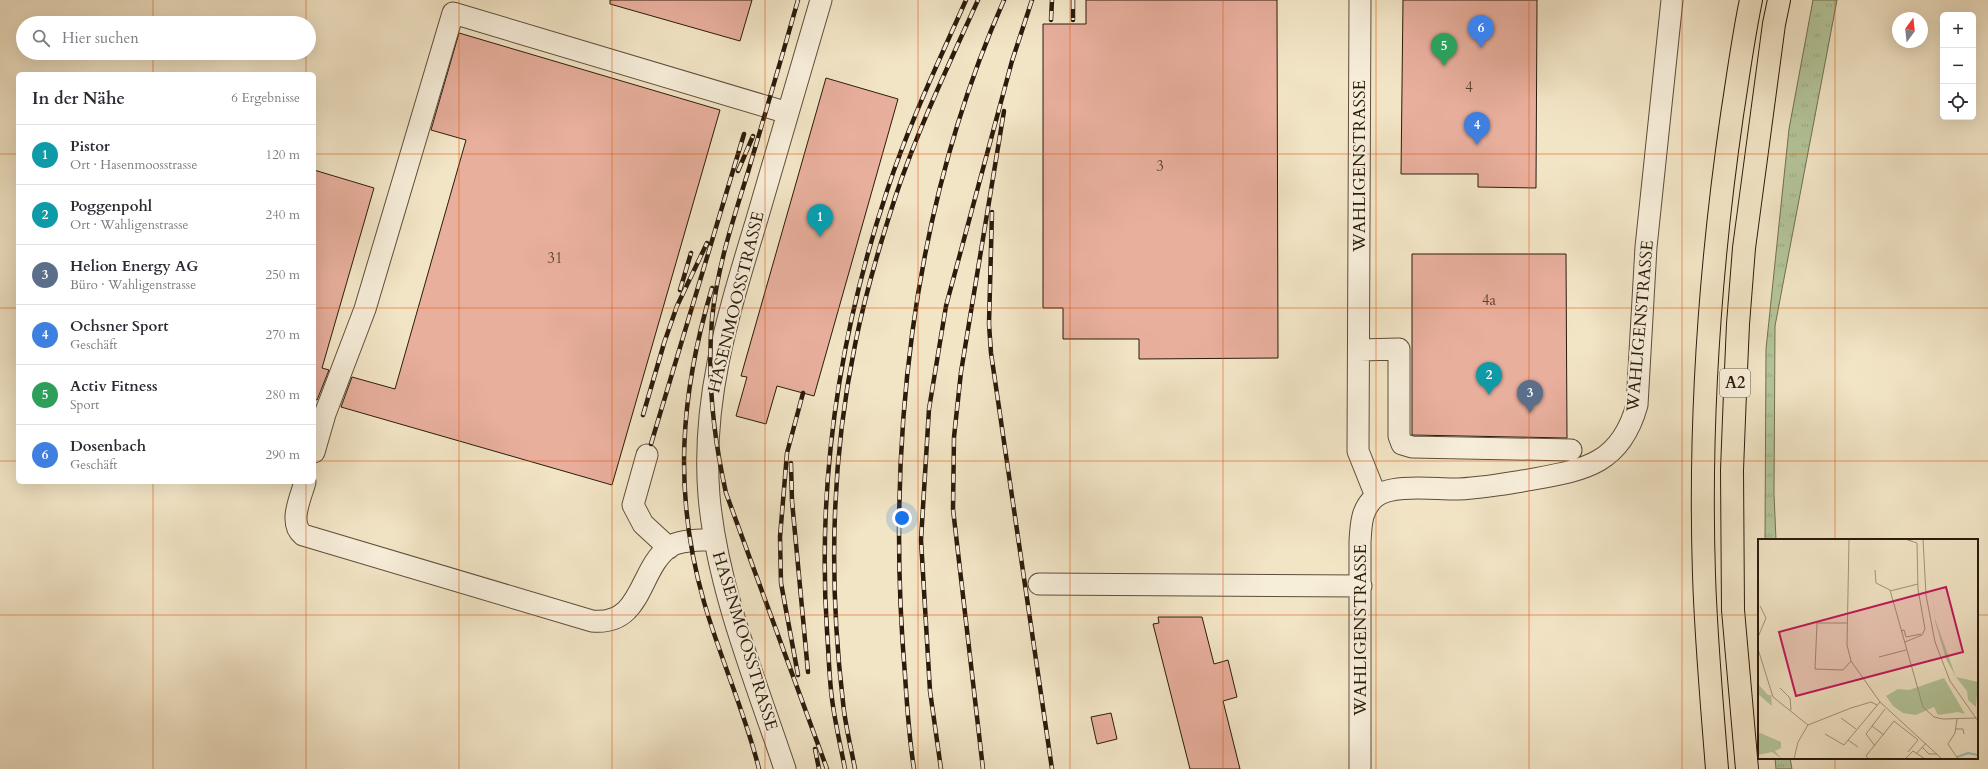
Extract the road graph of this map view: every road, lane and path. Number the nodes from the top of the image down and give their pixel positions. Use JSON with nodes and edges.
{"nodes":[{"id":1,"x":821,"y":0,"type":"edge"},
{"id":2,"x":1360,"y":0,"type":"edge"},
{"id":3,"x":1672,"y":0,"type":"edge"},
{"id":4,"x":1751,"y":0,"type":"edge"},
{"id":5,"x":1779,"y":0,"type":"edge"},
{"id":6,"x":788,"y":113,"type":"junction"},
{"id":7,"x":1359,"y":350,"type":"junction"},
{"id":8,"x":316,"y":445,"type":"edge"},
{"id":9,"x":1571,"y":450,"type":"dead end"},
{"id":10,"x":647,"y":456,"type":"dead end"},
{"id":11,"x":305,"y":484,"type":"edge"},
{"id":12,"x":1376,"y":496,"type":"junction"},
{"id":13,"x":715,"y":540,"type":"junction"},
{"id":14,"x":669,"y":548,"type":"junction"},
{"id":15,"x":1039,"y":584,"type":"dead end"},
{"id":16,"x":1360,"y":586,"type":"junction"},
{"id":17,"x":785,"y":769,"type":"edge"},
{"id":18,"x":1360,"y":769,"type":"edge"},
{"id":19,"x":1717,"y":769,"type":"edge"},
{"id":20,"x":1747,"y":769,"type":"edge"}],
"edges":[{"from":1,"to":6,"type":"street","name":"HASENMOOSSTRASSE"},
{"from":2,"to":7,"type":"street","name":"WAHLIGENSTRASSE"},
{"from":3,"to":12,"type":"street","name":"WAHLIGENSTRASSE"},
{"from":4,"to":19,"type":"highway","number":"A2"},
{"from":5,"to":20,"type":"highway","number":"A2"},
{"from":6,"to":8,"type":"street"},
{"from":6,"to":13,"type":"street","name":"HASENMOOSSTRASSE"},
{"from":7,"to":9,"type":"street"},
{"from":7,"to":12,"type":"street","name":"WAHLIGENSTRASSE"},
{"from":10,"to":14,"type":"street"},
{"from":11,"to":14,"type":"street"},
{"from":12,"to":16,"type":"street","name":"WAHLIGENSTRASSE"},
{"from":13,"to":14,"type":"street"},
{"from":13,"to":17,"type":"street","name":"HASENMOOSSTRASSE"},
{"from":15,"to":16,"type":"street"},
{"from":16,"to":18,"type":"street","name":"WAHLIGENSTRASSE"}]}
